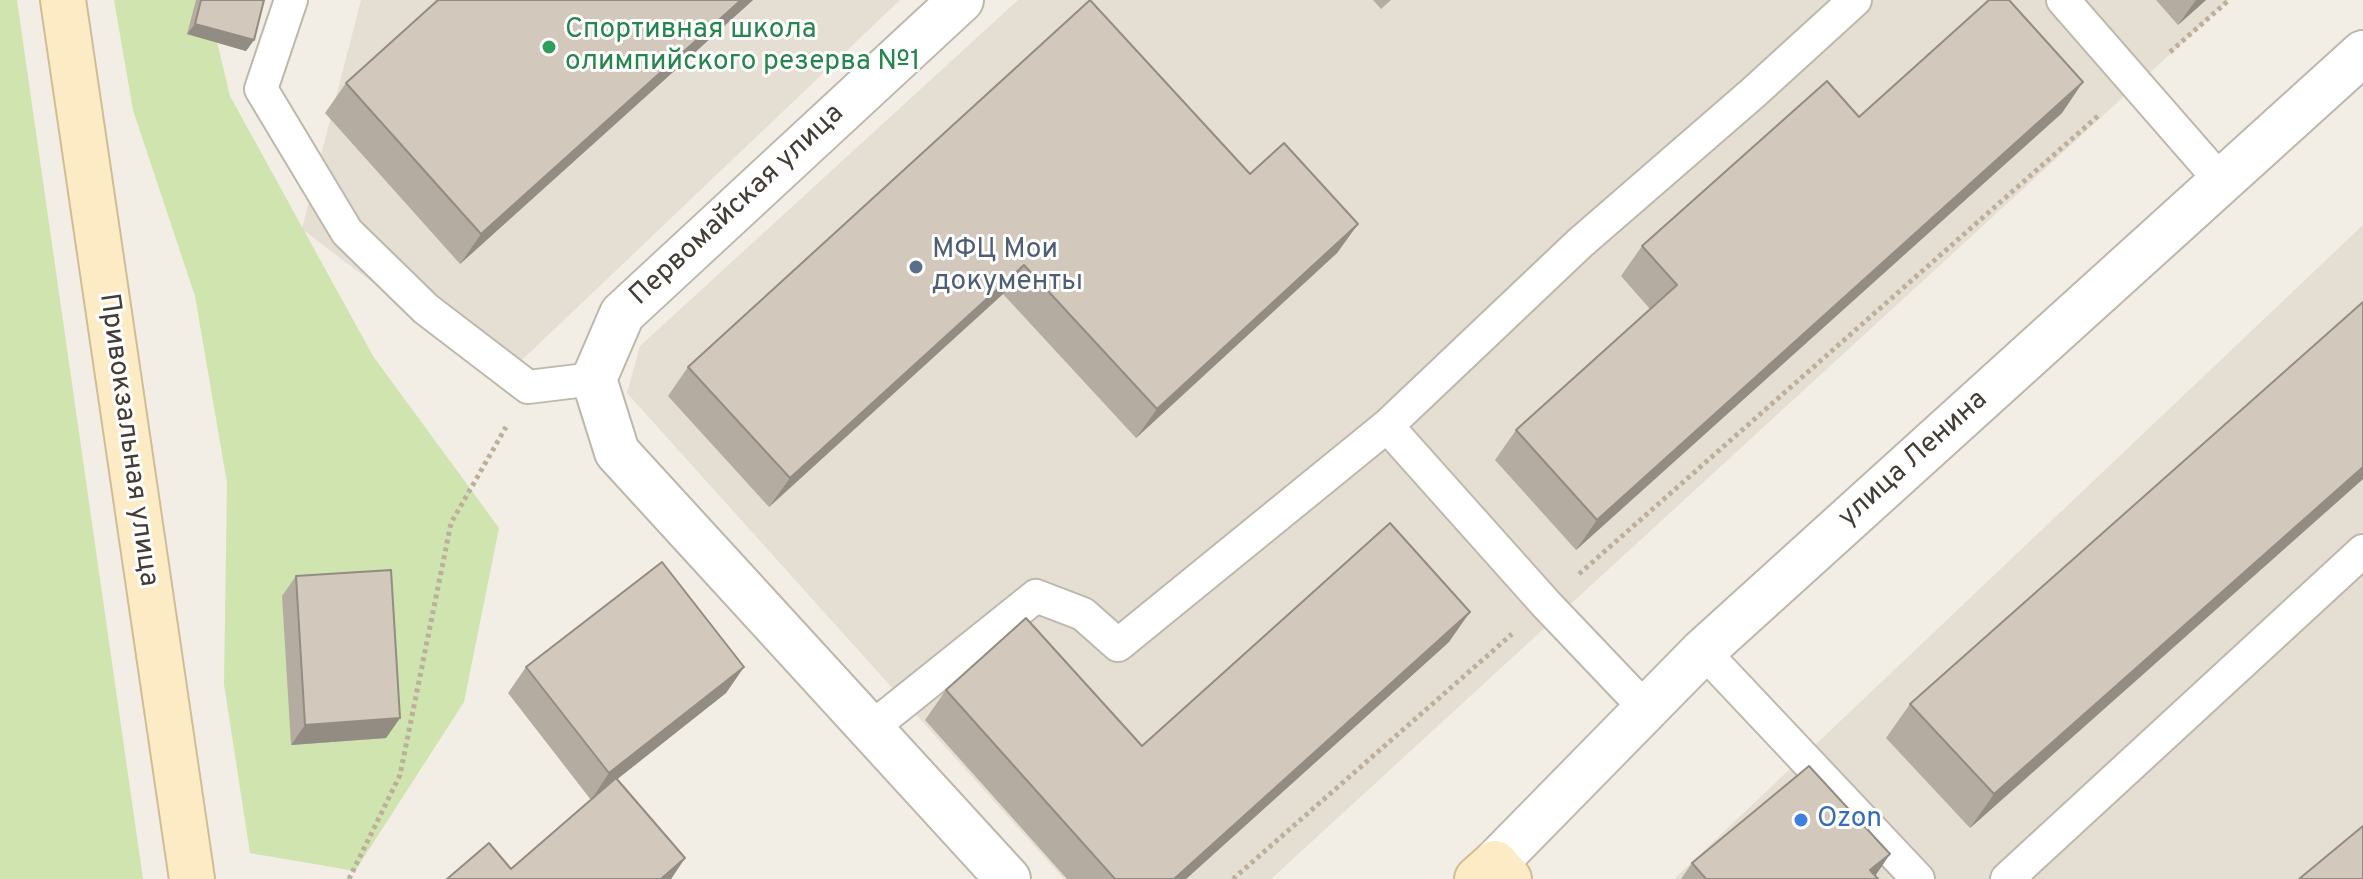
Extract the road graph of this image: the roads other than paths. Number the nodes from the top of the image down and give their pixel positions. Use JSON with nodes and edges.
{"nodes":[{"id":1,"x":63,"y":0,"type":"edge"},
{"id":2,"x":291,"y":0,"type":"edge"},
{"id":3,"x":961,"y":0,"type":"edge"},
{"id":4,"x":1855,"y":0,"type":"edge"},
{"id":5,"x":2063,"y":0,"type":"edge"},
{"id":6,"x":2363,"y":53,"type":"edge"},
{"id":7,"x":2221,"y":181,"type":"junction"},
{"id":8,"x":594,"y":379,"type":"junction"},
{"id":9,"x":1387,"y":426,"type":"junction"},
{"id":10,"x":2363,"y":551,"type":"edge"},
{"id":11,"x":1703,"y":651,"type":"junction"},
{"id":12,"x":1646,"y":709,"type":"junction"},
{"id":13,"x":870,"y":729,"type":"junction"},
{"id":14,"x":1494,"y":874,"type":"edge"},
{"id":15,"x":192,"y":879,"type":"edge"},
{"id":16,"x":1008,"y":879,"type":"edge"},
{"id":17,"x":1918,"y":879,"type":"edge"},
{"id":18,"x":2007,"y":879,"type":"edge"}],
"edges":[{"from":1,"to":15,"type":"main road","name":"Привокзальная улица"},
{"from":2,"to":8,"type":"lane"},
{"from":3,"to":8,"type":"street","name":"Первомайская улица"},
{"from":4,"to":9,"type":"lane"},
{"from":5,"to":7,"type":"lane"},
{"from":6,"to":7,"type":"street","name":"улица Ленина"},
{"from":7,"to":11,"type":"street","name":"улица Ленина"},
{"from":8,"to":13,"type":"street"},
{"from":9,"to":12,"type":"lane"},
{"from":9,"to":13,"type":"lane"},
{"from":10,"to":18,"type":"lane"},
{"from":11,"to":12,"type":"street","name":"улица Ленина"},
{"from":11,"to":17,"type":"lane"},
{"from":12,"to":14,"type":"street","name":"улица Ленина"},
{"from":13,"to":16,"type":"street"}]}
